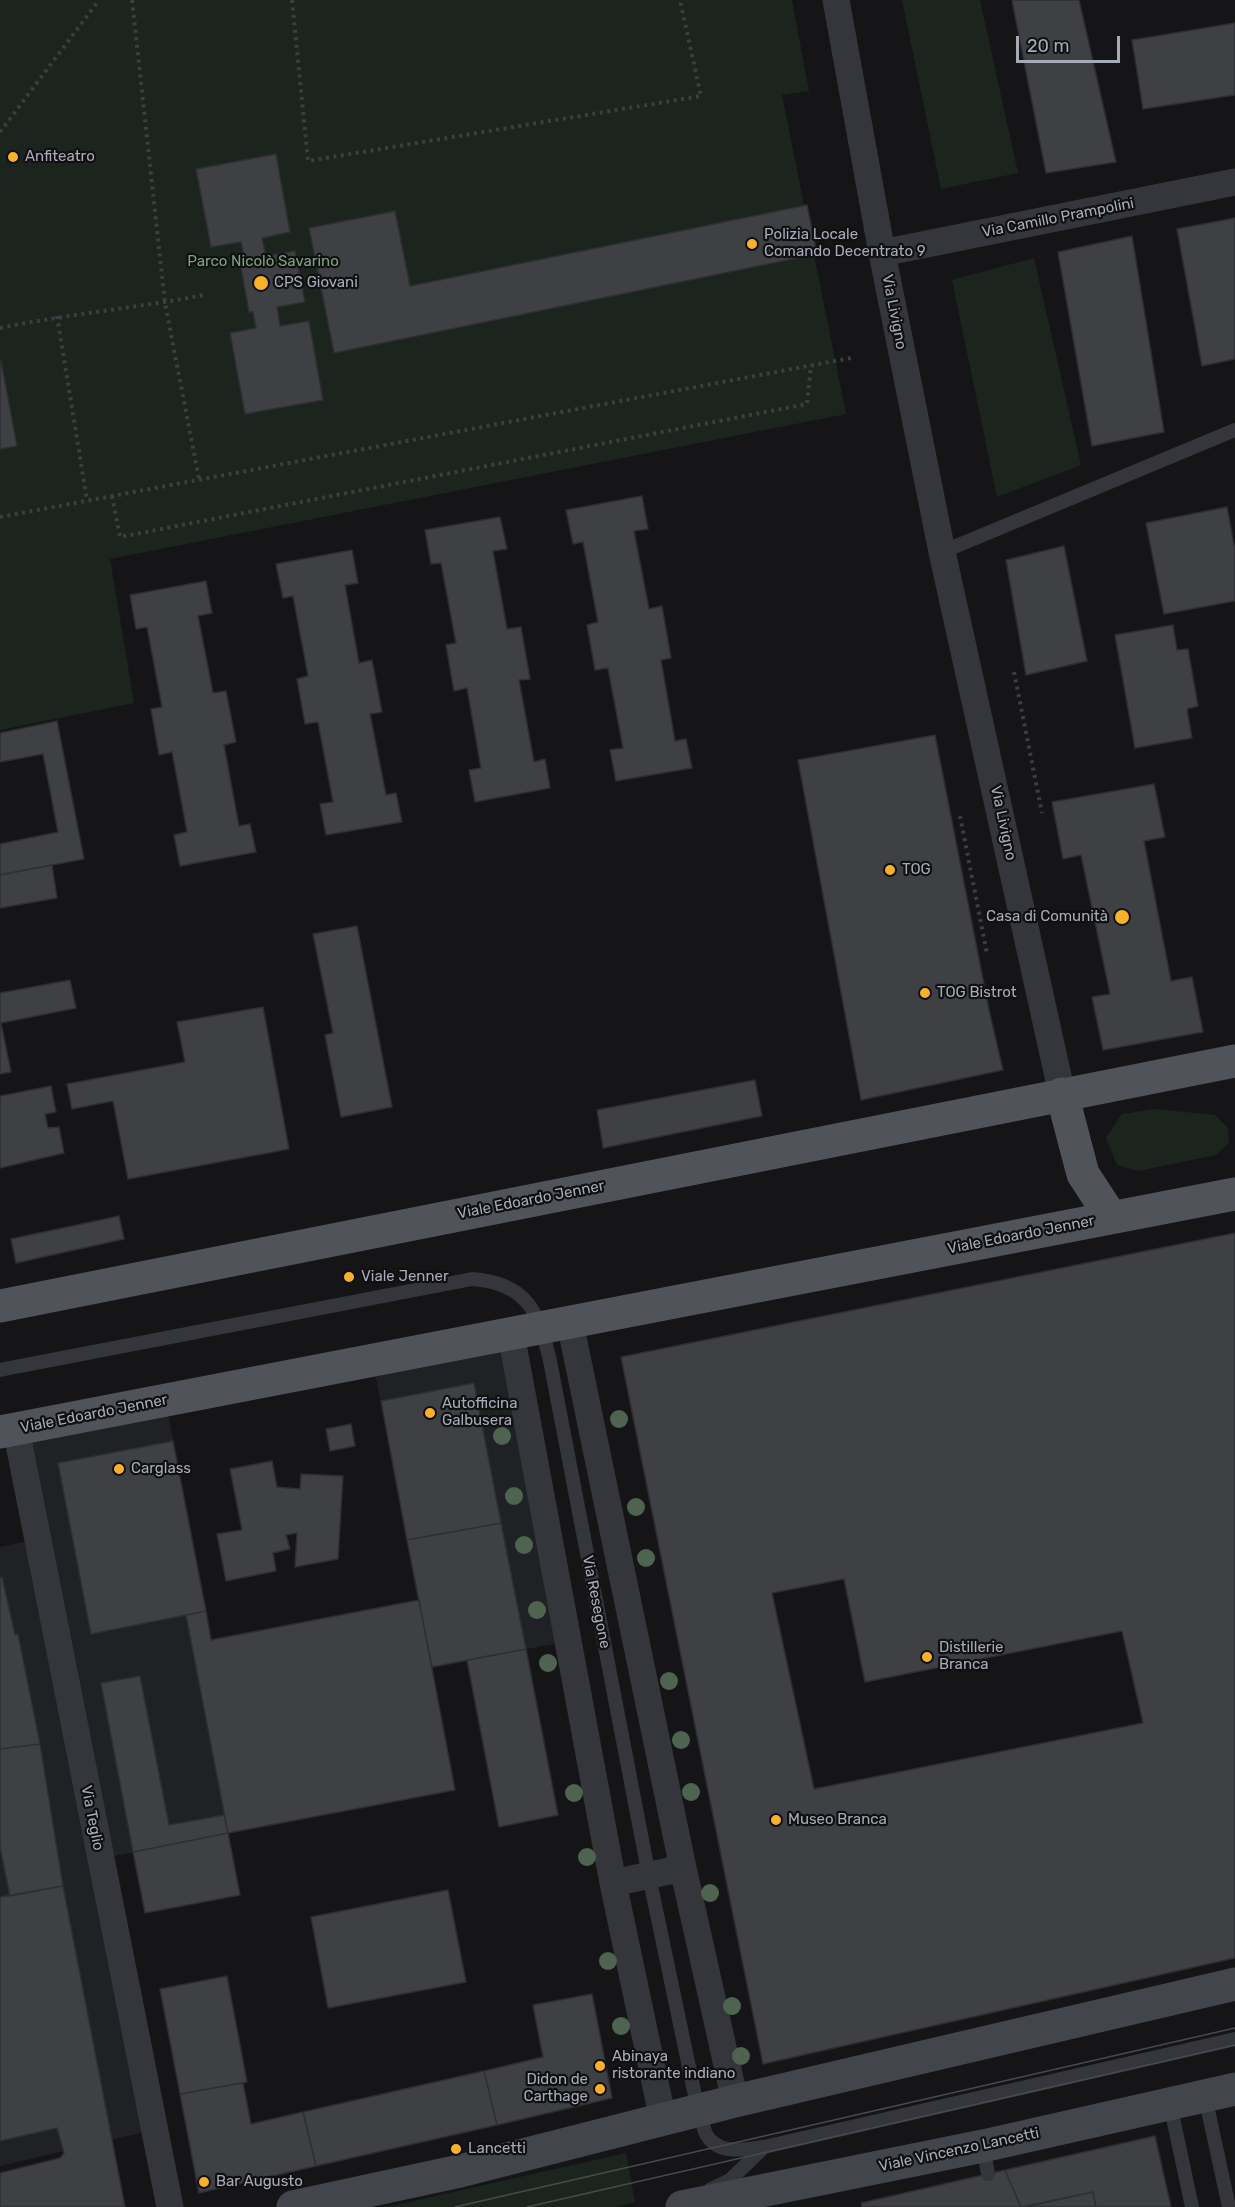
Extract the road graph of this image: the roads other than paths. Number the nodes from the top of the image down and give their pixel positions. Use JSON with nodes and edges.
{"nodes":[{"id":1,"x":836,"y":0,"type":"edge"},
{"id":2,"x":1235,"y":182,"type":"edge"},
{"id":3,"x":882,"y":253,"type":"junction"},
{"id":4,"x":1235,"y":430,"type":"edge"},
{"id":5,"x":942,"y":552,"type":"junction"},
{"id":6,"x":1234,"y":1065,"type":"edge"},
{"id":7,"x":1062,"y":1094,"type":"junction"},
{"id":8,"x":1235,"y":1194,"type":"edge"},
{"id":9,"x":1111,"y":1217,"type":"junction"},
{"id":10,"x":0,"y":1306,"type":"edge"},
{"id":11,"x":556,"y":1325,"type":"junction"},
{"id":12,"x":511,"y":1334,"type":"junction"},
{"id":13,"x":0,"y":1370,"type":"edge"},
{"id":14,"x":8,"y":1430,"type":"edge"},
{"id":15,"x":683,"y":1868,"type":"junction"},
{"id":16,"x":649,"y":1876,"type":"junction"},
{"id":17,"x":613,"y":1883,"type":"junction"},
{"id":18,"x":1235,"y":1984,"type":"edge"},
{"id":19,"x":1235,"y":2039,"type":"edge"},
{"id":20,"x":1220,"y":2092,"type":"edge"},
{"id":21,"x":735,"y":2101,"type":"junction"},
{"id":22,"x":1170,"y":2104,"type":"junction"},
{"id":23,"x":698,"y":2110,"type":"junction"},
{"id":24,"x":663,"y":2120,"type":"junction"},
{"id":25,"x":764,"y":2147,"type":"junction"},
{"id":26,"x":1231,"y":2203,"type":"edge"},
{"id":27,"x":170,"y":2207,"type":"edge"},
{"id":28,"x":293,"y":2207,"type":"edge"},
{"id":29,"x":677,"y":2207,"type":"edge"},
{"id":30,"x":682,"y":2207,"type":"edge"},
{"id":31,"x":1192,"y":2207,"type":"edge"}],
"edges":[{"from":1,"to":3,"type":"street","name":"Via Livigno"},
{"from":2,"to":3,"type":"street","name":"Via Camillo Prampolini"},
{"from":3,"to":5,"type":"street","name":"Via Livigno"},
{"from":4,"to":5,"type":"lane"},
{"from":5,"to":7,"type":"street","name":"Via Livigno"},
{"from":6,"to":7,"type":"main road","name":"Viale Edoardo Jenner"},
{"from":7,"to":9,"type":"main road","name":"Viale Edoardo Jenner"},
{"from":7,"to":10,"type":"main road","name":"Viale Edoardo Jenner"},
{"from":8,"to":9,"type":"main road","name":"Viale Edoardo Jenner"},
{"from":9,"to":11,"type":"main road","name":"Viale Edoardo Jenner"},
{"from":11,"to":12,"type":"main road","name":"Viale Edoardo Jenner"},
{"from":11,"to":13,"type":"lane"},
{"from":11,"to":15,"type":"street","name":"Via Resegone"},
{"from":11,"to":16,"type":"lane","name":"Via Resegone"},
{"from":12,"to":14,"type":"main road","name":"Viale Edoardo Jenner"},
{"from":12,"to":17,"type":"street"},
{"from":14,"to":27,"type":"street","name":"Via Teglio"},
{"from":15,"to":16,"type":"street"},
{"from":15,"to":21,"type":"street","name":"Via Resegone"},
{"from":16,"to":17,"type":"street"},
{"from":16,"to":23,"type":"lane","name":"Via Resegone"},
{"from":17,"to":24,"type":"street"},
{"from":18,"to":21,"type":"main road"},
{"from":19,"to":25,"type":"lane"},
{"from":20,"to":22,"type":"main road","name":"Viale Vincenzo Lancetti"},
{"from":20,"to":26,"type":"lane"},
{"from":21,"to":23,"type":"main road"},
{"from":22,"to":30,"type":"main road","name":"Viale Vincenzo Lancetti"},
{"from":22,"to":31,"type":"lane"},
{"from":23,"to":24,"type":"main road"},
{"from":23,"to":25,"type":"lane"},
{"from":24,"to":28,"type":"main road"},
{"from":25,"to":29,"type":"lane"}]}
